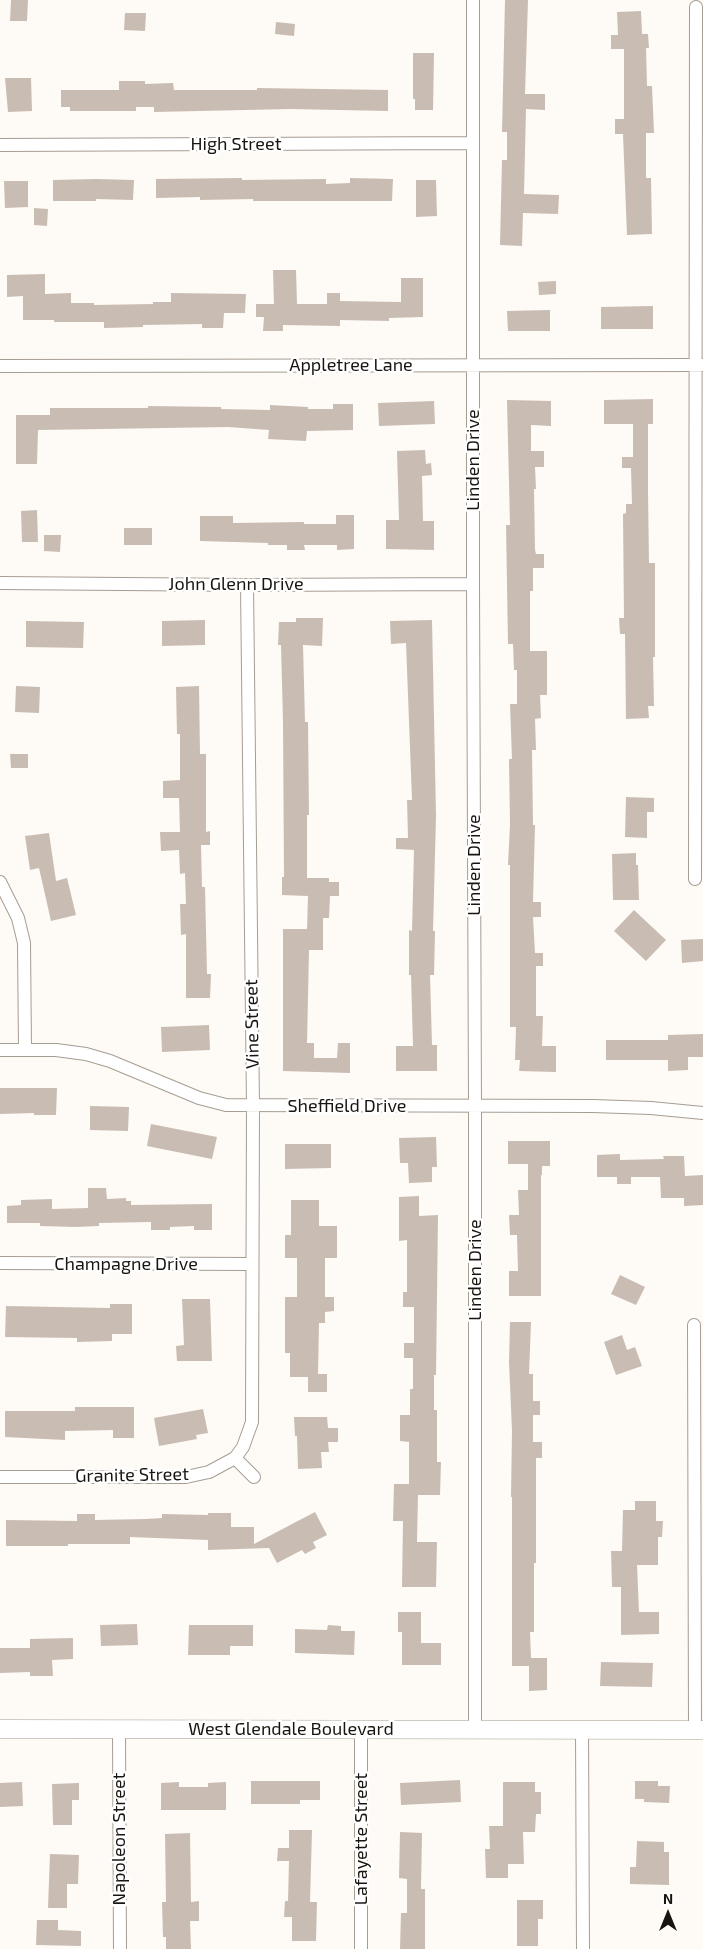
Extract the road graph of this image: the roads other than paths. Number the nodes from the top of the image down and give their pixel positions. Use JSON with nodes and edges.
{"nodes":[{"id":1,"x":473,"y":0,"type":"edge"},
{"id":2,"x":696,"y":7,"type":"dead end"},
{"id":3,"x":472,"y":143,"type":"junction"},
{"id":4,"x":0,"y":145,"type":"edge"},
{"id":5,"x":472,"y":365,"type":"junction"},
{"id":6,"x":699,"y":365,"type":"edge"},
{"id":7,"x":0,"y":366,"type":"edge"},
{"id":8,"x":0,"y":583,"type":"edge"},
{"id":9,"x":472,"y":584,"type":"junction"},
{"id":10,"x":247,"y":585,"type":"junction"},
{"id":11,"x":700,"y":778,"type":"edge"},
{"id":12,"x":695,"y":879,"type":"dead end"},
{"id":13,"x":0,"y":882,"type":"edge"},
{"id":14,"x":0,"y":1050,"type":"edge"},
{"id":15,"x":25,"y":1050,"type":"junction"},
{"id":16,"x":253,"y":1106,"type":"junction"},
{"id":17,"x":475,"y":1106,"type":"junction"},
{"id":18,"x":703,"y":1113,"type":"edge"},
{"id":19,"x":0,"y":1263,"type":"edge"},
{"id":20,"x":252,"y":1264,"type":"junction"},
{"id":21,"x":694,"y":1325,"type":"dead end"},
{"id":22,"x":699,"y":1405,"type":"edge"},
{"id":23,"x":235,"y":1458,"type":"junction"},
{"id":24,"x":0,"y":1476,"type":"edge"},
{"id":25,"x":254,"y":1477,"type":"dead end"},
{"id":26,"x":0,"y":1729,"type":"edge"},
{"id":27,"x":119,"y":1729,"type":"junction"},
{"id":28,"x":361,"y":1729,"type":"junction"},
{"id":29,"x":475,"y":1729,"type":"junction"},
{"id":30,"x":582,"y":1729,"type":"junction"},
{"id":31,"x":699,"y":1730,"type":"edge"},
{"id":32,"x":120,"y":1949,"type":"edge"},
{"id":33,"x":361,"y":1949,"type":"edge"},
{"id":34,"x":583,"y":1949,"type":"edge"}],
"edges":[{"from":1,"to":3,"type":"street","name":"Linden Drive"},
{"from":2,"to":6,"type":"street"},
{"from":3,"to":4,"type":"street","name":"High Street"},
{"from":3,"to":5,"type":"street","name":"Linden Drive"},
{"from":5,"to":6,"type":"street","name":"Appletree Lane"},
{"from":5,"to":7,"type":"street","name":"Appletree Lane"},
{"from":5,"to":9,"type":"street","name":"Linden Drive"},
{"from":6,"to":11,"type":"street"},
{"from":8,"to":10,"type":"street","name":"John Glenn Drive"},
{"from":9,"to":10,"type":"street","name":"John Glenn Drive"},
{"from":9,"to":17,"type":"street","name":"Linden Drive"},
{"from":10,"to":16,"type":"street","name":"Vine Street"},
{"from":11,"to":12,"type":"street"},
{"from":13,"to":15,"type":"street"},
{"from":14,"to":15,"type":"street","name":"Sheffield Drive"},
{"from":15,"to":16,"type":"street","name":"Sheffield Drive"},
{"from":16,"to":17,"type":"street","name":"Sheffield Drive"},
{"from":16,"to":20,"type":"street","name":"Vine Street"},
{"from":17,"to":18,"type":"street","name":"Sheffield Drive"},
{"from":17,"to":29,"type":"street","name":"Linden Drive"},
{"from":19,"to":20,"type":"street","name":"Champagne Drive"},
{"from":20,"to":23,"type":"street","name":"Vine Street"},
{"from":21,"to":22,"type":"street"},
{"from":22,"to":31,"type":"street"},
{"from":23,"to":24,"type":"street","name":"Granite Street"},
{"from":23,"to":25,"type":"street"},
{"from":26,"to":27,"type":"street","name":"West Glendale Boulevard"},
{"from":27,"to":28,"type":"street","name":"West Glendale Boulevard"},
{"from":27,"to":32,"type":"street","name":"Napoleon Street"},
{"from":28,"to":29,"type":"street","name":"West Glendale Boulevard"},
{"from":28,"to":33,"type":"street","name":"Lafayette Street"},
{"from":29,"to":30,"type":"street","name":"West Glendale Boulevard"},
{"from":30,"to":31,"type":"street","name":"West Glendale Boulevard"},
{"from":30,"to":34,"type":"street"}]}
